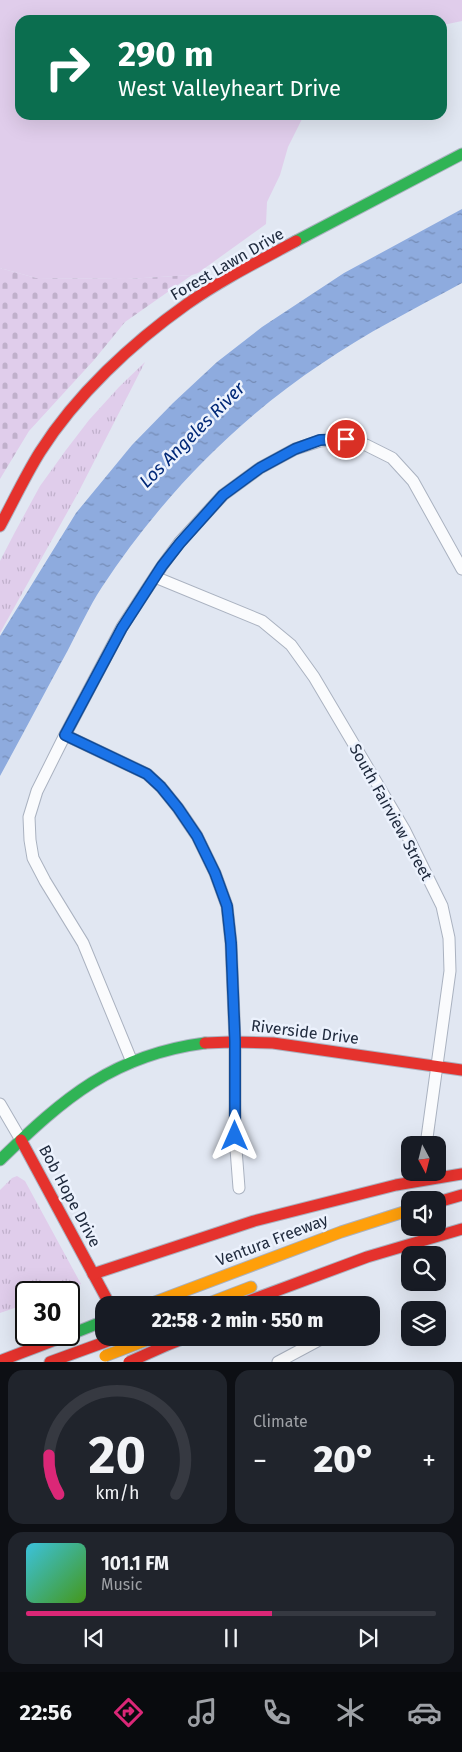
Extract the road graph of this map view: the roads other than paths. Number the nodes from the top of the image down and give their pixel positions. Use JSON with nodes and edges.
{"nodes":[{"id":1,"x":462,"y":154,"type":"edge"},
{"id":2,"x":0,"y":526,"type":"edge"},
{"id":3,"x":462,"y":569,"type":"edge"},
{"id":4,"x":155,"y":577,"type":"junction"},
{"id":5,"x":65,"y":735,"type":"junction"},
{"id":6,"x":235,"y":1041,"type":"junction"},
{"id":7,"x":132,"y":1062,"type":"junction"},
{"id":8,"x":437,"y":1066,"type":"junction"},
{"id":9,"x":462,"y":1070,"type":"edge"},
{"id":10,"x":0,"y":1104,"type":"edge"},
{"id":11,"x":427,"y":1136,"type":"edge"},
{"id":12,"x":21,"y":1140,"type":"junction"},
{"id":13,"x":0,"y":1160,"type":"edge"},
{"id":14,"x":462,"y":1174,"type":"edge"},
{"id":15,"x":239,"y":1188,"type":"dead end"},
{"id":16,"x":462,"y":1195,"type":"edge"},
{"id":17,"x":446,"y":1200,"type":"edge"},
{"id":18,"x":401,"y":1213,"type":"edge"},
{"id":19,"x":401,"y":1225,"type":"edge"},
{"id":20,"x":462,"y":1229,"type":"edge"},
{"id":21,"x":93,"y":1274,"type":"junction"},
{"id":22,"x":264,"y":1282,"type":"dead end"},
{"id":23,"x":297,"y":1283,"type":"junction"},
{"id":24,"x":105,"y":1296,"type":"edge"},
{"id":25,"x":171,"y":1296,"type":"edge"},
{"id":26,"x":201,"y":1296,"type":"edge"},
{"id":27,"x":227,"y":1296,"type":"edge"},
{"id":28,"x":262,"y":1296,"type":"edge"},
{"id":29,"x":270,"y":1296,"type":"edge"},
{"id":30,"x":95,"y":1325,"type":"edge"},
{"id":31,"x":80,"y":1330,"type":"edge"},
{"id":32,"x":95,"y":1345,"type":"edge"},
{"id":33,"x":39,"y":1346,"type":"edge"},
{"id":34,"x":131,"y":1346,"type":"edge"},
{"id":35,"x":132,"y":1346,"type":"edge"},
{"id":36,"x":165,"y":1346,"type":"edge"},
{"id":37,"x":308,"y":1346,"type":"edge"},
{"id":38,"x":101,"y":1358,"type":"dead end"},
{"id":39,"x":0,"y":1361,"type":"edge"},
{"id":40,"x":50,"y":1362,"type":"edge"},
{"id":41,"x":129,"y":1362,"type":"edge"},
{"id":42,"x":140,"y":1362,"type":"edge"},
{"id":43,"x":278,"y":1362,"type":"edge"}],
"edges":[{"from":1,"to":2,"type":"main road","name":"Forest Lawn Drive"},
{"from":3,"to":4,"type":"street"},
{"from":4,"to":5,"type":"street"},
{"from":4,"to":8,"type":"street","name":"South Fairview Street"},
{"from":5,"to":6,"type":"street"},
{"from":5,"to":7,"type":"street"},
{"from":6,"to":7,"type":"main road","name":"Riverside Drive"},
{"from":6,"to":8,"type":"main road","name":"Riverside Drive"},
{"from":6,"to":15,"type":"street"},
{"from":7,"to":12,"type":"main road","name":"Riverside Drive"},
{"from":8,"to":9,"type":"main road","name":"Riverside Drive"},
{"from":8,"to":11,"type":"street","name":"South Fairview Street"},
{"from":10,"to":12,"type":"street","name":"Bob Hope Drive"},
{"from":12,"to":13,"type":"main road","name":"Riverside Drive"},
{"from":12,"to":21,"type":"main road","name":"Bob Hope Drive"},
{"from":14,"to":21,"type":"main road"},
{"from":16,"to":17,"type":"main road"},
{"from":18,"to":25,"type":"main road","name":"Ventura Freeway"},
{"from":19,"to":26,"type":"main road"},
{"from":20,"to":23,"type":"main road"},
{"from":21,"to":24,"type":"main road","name":"Bob Hope Drive"},
{"from":22,"to":27,"type":"main road"},
{"from":23,"to":28,"type":"main road"},
{"from":23,"to":29,"type":"main road"},
{"from":30,"to":31,"type":"main road"},
{"from":32,"to":40,"type":"main road"},
{"from":33,"to":39,"type":"main road"},
{"from":34,"to":42,"type":"main road"},
{"from":35,"to":38,"type":"main road","bridge":true},
{"from":36,"to":41,"type":"main road","bridge":true},
{"from":37,"to":43,"type":"street"}]}
